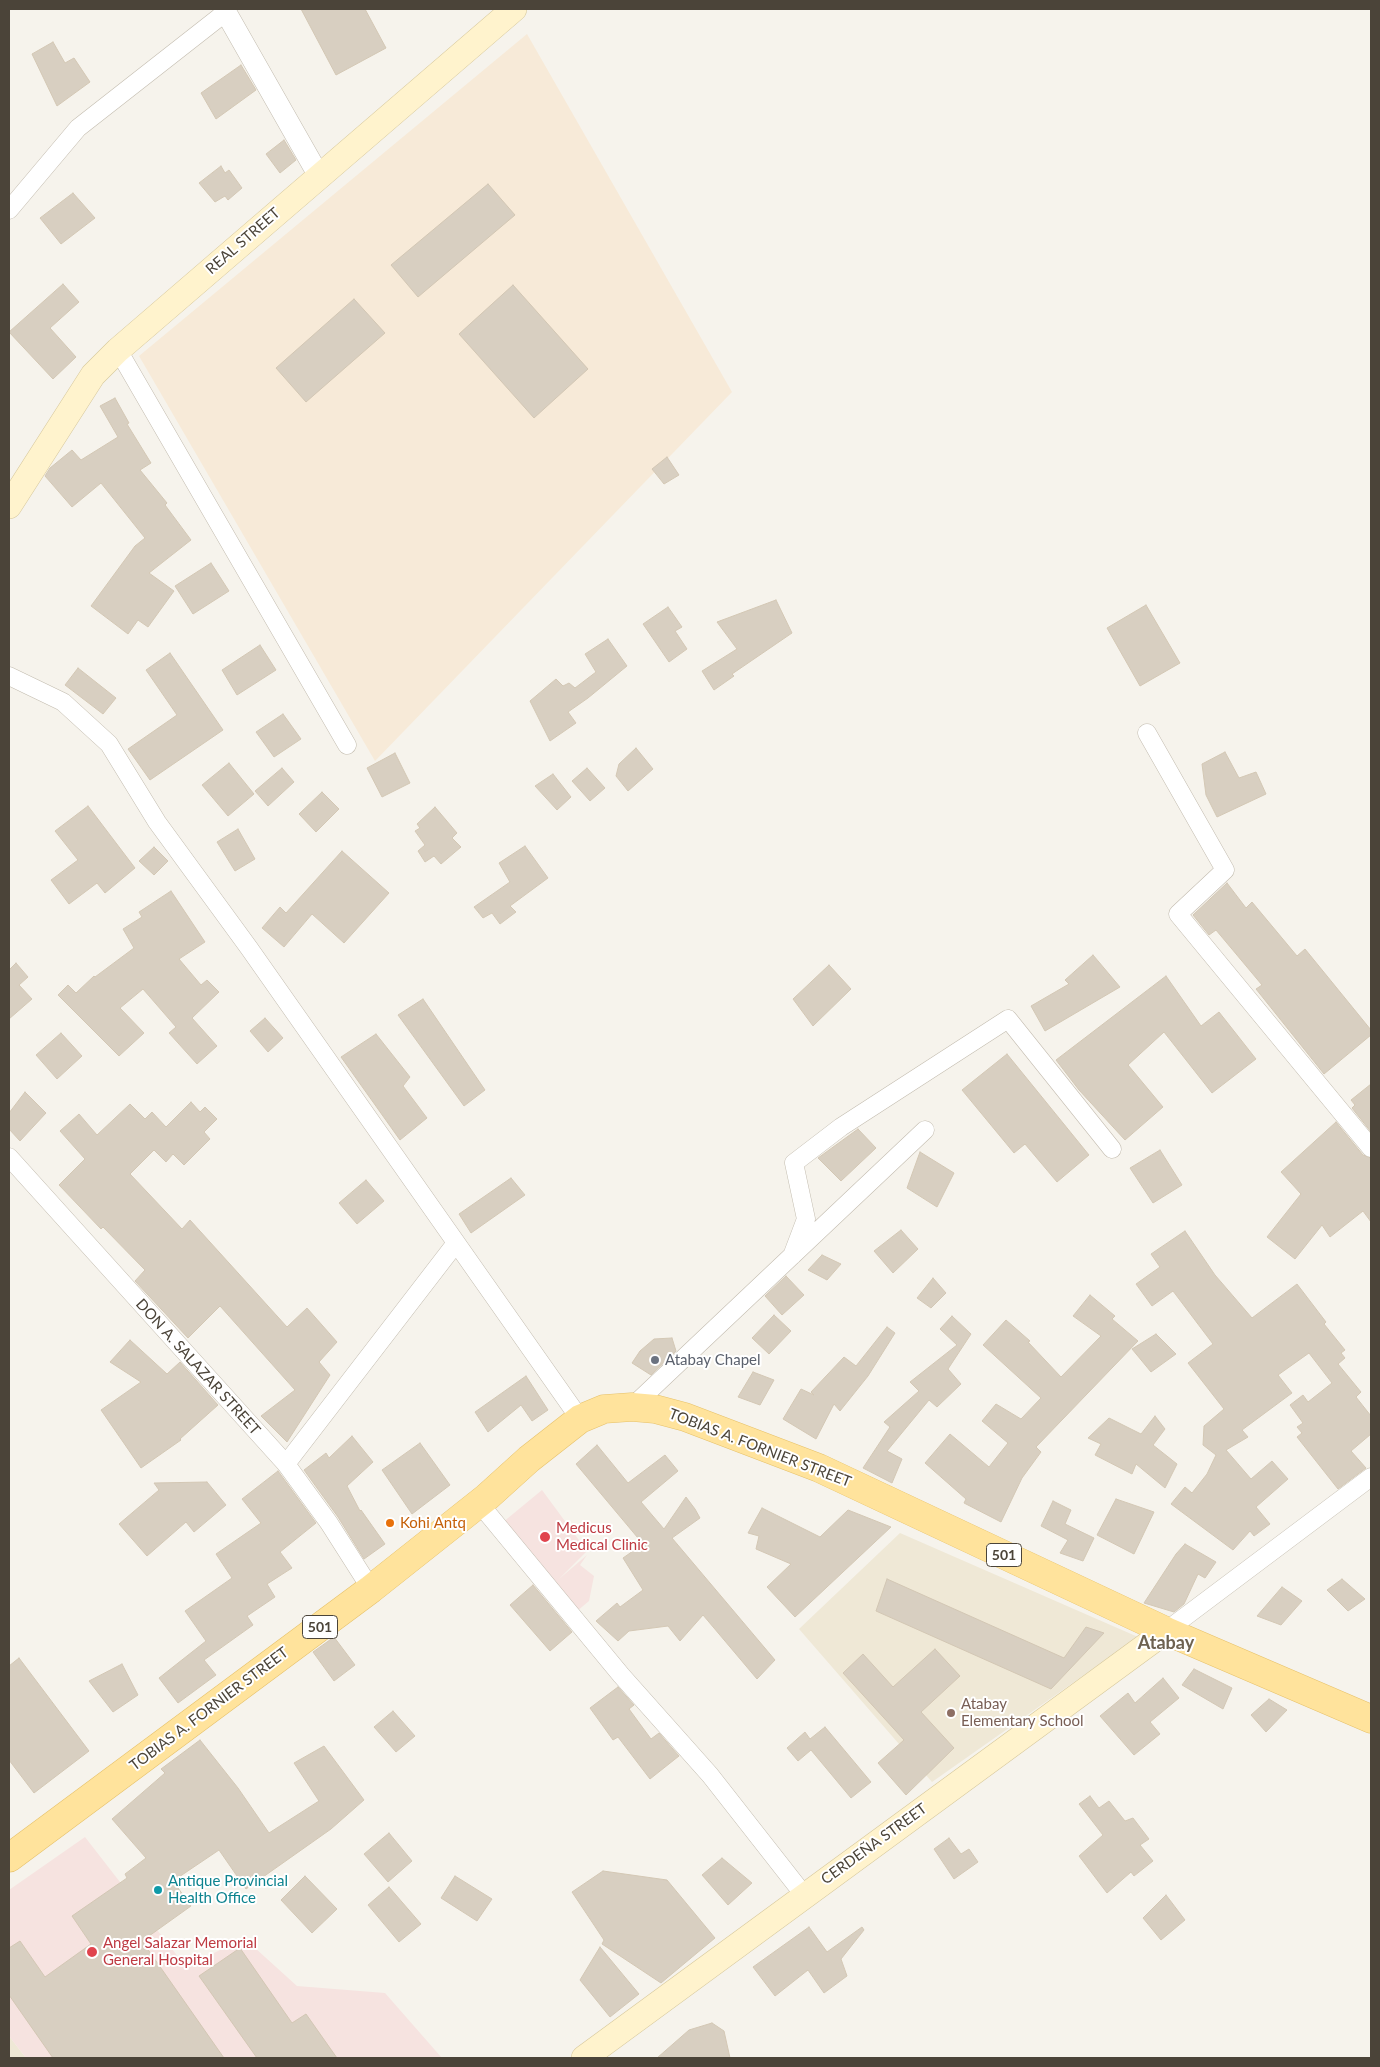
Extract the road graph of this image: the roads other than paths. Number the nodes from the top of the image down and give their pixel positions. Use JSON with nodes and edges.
{"nodes":[{"id":1,"x":514,"y":9,"type":"edge"},
{"id":2,"x":225,"y":10,"type":"edge"},
{"id":3,"x":319,"y":176,"type":"junction"},
{"id":4,"x":9,"y":210,"type":"edge"},
{"id":5,"x":118,"y":350,"type":"junction"},
{"id":6,"x":9,"y":506,"type":"edge"},
{"id":7,"x":9,"y":676,"type":"edge"},
{"id":8,"x":1147,"y":733,"type":"dead end"},
{"id":9,"x":348,"y":745,"type":"dead end"},
{"id":10,"x":925,"y":1130,"type":"dead end"},
{"id":11,"x":1371,"y":1148,"type":"edge"},
{"id":12,"x":1112,"y":1149,"type":"dead end"},
{"id":13,"x":9,"y":1157,"type":"edge"},
{"id":14,"x":456,"y":1242,"type":"junction"},
{"id":15,"x":792,"y":1256,"type":"junction"},
{"id":16,"x":632,"y":1407,"type":"junction"},
{"id":17,"x":580,"y":1419,"type":"junction"},
{"id":18,"x":286,"y":1464,"type":"junction"},
{"id":19,"x":1371,"y":1477,"type":"edge"},
{"id":20,"x":478,"y":1503,"type":"junction"},
{"id":21,"x":371,"y":1589,"type":"junction"},
{"id":22,"x":1166,"y":1631,"type":"junction"},
{"id":23,"x":1371,"y":1719,"type":"edge"},
{"id":24,"x":9,"y":1858,"type":"edge"},
{"id":25,"x":804,"y":1895,"type":"junction"},
{"id":26,"x":584,"y":2058,"type":"edge"}],
"edges":[{"from":1,"to":3,"type":"main road","name":"REAL STREET"},
{"from":2,"to":3,"type":"street"},
{"from":2,"to":4,"type":"street"},
{"from":3,"to":5,"type":"main road","name":"REAL STREET"},
{"from":5,"to":6,"type":"main road","name":"REAL STREET"},
{"from":5,"to":9,"type":"street"},
{"from":7,"to":14,"type":"street"},
{"from":8,"to":11,"type":"street"},
{"from":10,"to":15,"type":"street"},
{"from":12,"to":15,"type":"street"},
{"from":13,"to":18,"type":"street","name":"DON A. SALAZAR STREET"},
{"from":14,"to":17,"type":"street"},
{"from":14,"to":18,"type":"street"},
{"from":15,"to":16,"type":"street"},
{"from":16,"to":17,"type":"main road","name":"TOBIAS A. FORNIER STREET","number":"501"},
{"from":16,"to":22,"type":"main road","name":"TOBIAS A. FORNIER STREET","number":"501"},
{"from":17,"to":20,"type":"main road","name":"TOBIAS A. FORNIER STREET","number":"501"},
{"from":18,"to":21,"type":"street","name":"DON A. SALAZAR STREET"},
{"from":19,"to":22,"type":"street"},
{"from":20,"to":21,"type":"main road","name":"TOBIAS A. FORNIER STREET","number":"501"},
{"from":20,"to":25,"type":"street"},
{"from":21,"to":24,"type":"main road","name":"TOBIAS A. FORNIER STREET","number":"501"},
{"from":22,"to":23,"type":"main road","name":"TOBIAS A. FORNIER STREET","number":"501"},
{"from":22,"to":25,"type":"main road","name":"CERDEÑA STREET"},
{"from":25,"to":26,"type":"main road","name":"CERDEÑA STREET"}]}
